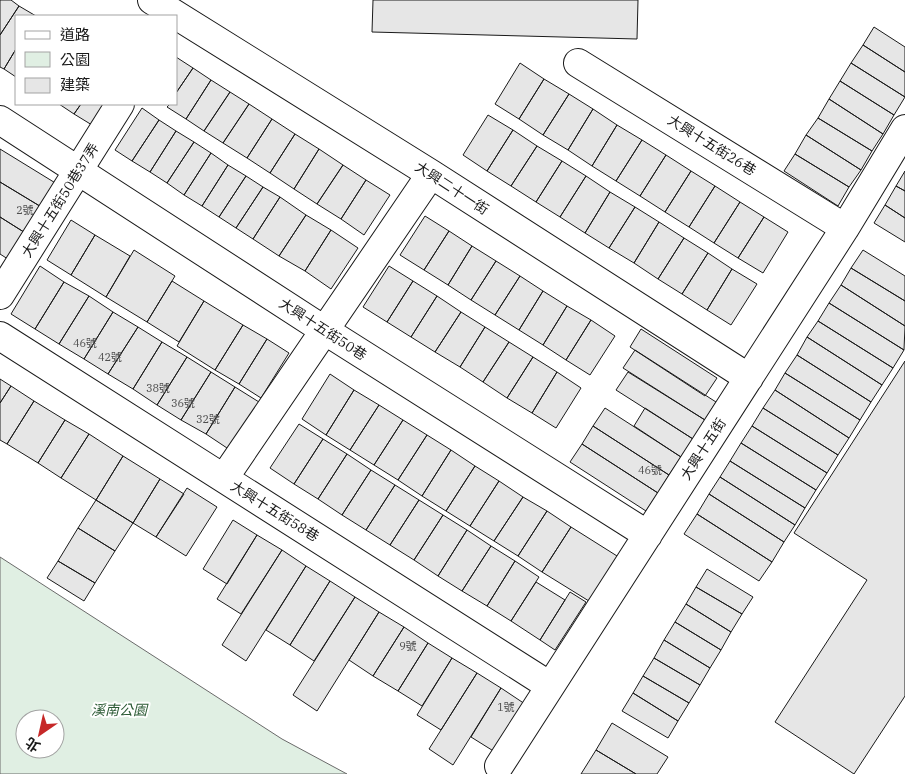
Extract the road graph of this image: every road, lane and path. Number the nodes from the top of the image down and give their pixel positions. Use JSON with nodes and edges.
{"nodes":[{"id":1,"x":152,"y":0,"type":"edge"},
{"id":2,"x":174,"y":15,"type":"edge"},
{"id":3,"x":178,"y":18,"type":"edge"},
{"id":4,"x":578,"y":63,"type":"dead end"},
{"id":5,"x":119,"y":105,"type":"edge"},
{"id":6,"x":0,"y":120,"type":"edge"},
{"id":7,"x":905,"y":130,"type":"edge"},
{"id":8,"x":78,"y":171,"type":"junction"},
{"id":9,"x":431,"y":174,"type":"junction"},
{"id":10,"x":845,"y":228,"type":"junction"},
{"id":11,"x":0,"y":295,"type":"edge"},
{"id":12,"x":324,"y":330,"type":"junction"},
{"id":13,"x":0,"y":336,"type":"edge"},
{"id":14,"x":749,"y":378,"type":"junction"},
{"id":15,"x":224,"y":478,"type":"junction"},
{"id":16,"x":648,"y":534,"type":"junction"},
{"id":17,"x":550,"y":686,"type":"junction"},
{"id":18,"x":500,"y":766,"type":"dead end"}],
"edges":[{"from":1,"to":2,"type":"street","name":"大興二十一街"},
{"from":3,"to":9,"type":"street","name":"大興二十一街"},
{"from":4,"to":10,"type":"street","name":"大興十五街26巷"},
{"from":5,"to":8,"type":"street","name":"大興十五街50巷37弄"},
{"from":6,"to":8,"type":"street","name":"大興十五街50巷"},
{"from":7,"to":10,"type":"street","name":"大興十五街"},
{"from":8,"to":11,"type":"street","name":"大興十五街50巷37弄"},
{"from":8,"to":12,"type":"street","name":"大興十五街50巷"},
{"from":9,"to":12,"type":"street"},
{"from":9,"to":14,"type":"street","name":"大興二十一街"},
{"from":10,"to":14,"type":"street","name":"大興十五街"},
{"from":12,"to":15,"type":"street"},
{"from":12,"to":16,"type":"street","name":"大興十五街50巷"},
{"from":13,"to":15,"type":"street","name":"大興十五街58巷"},
{"from":14,"to":16,"type":"street","name":"大興十五街"},
{"from":15,"to":17,"type":"street","name":"大興十五街58巷"},
{"from":16,"to":17,"type":"street","name":"大興十五街"},
{"from":17,"to":18,"type":"street","name":"大興十五街"}]}
